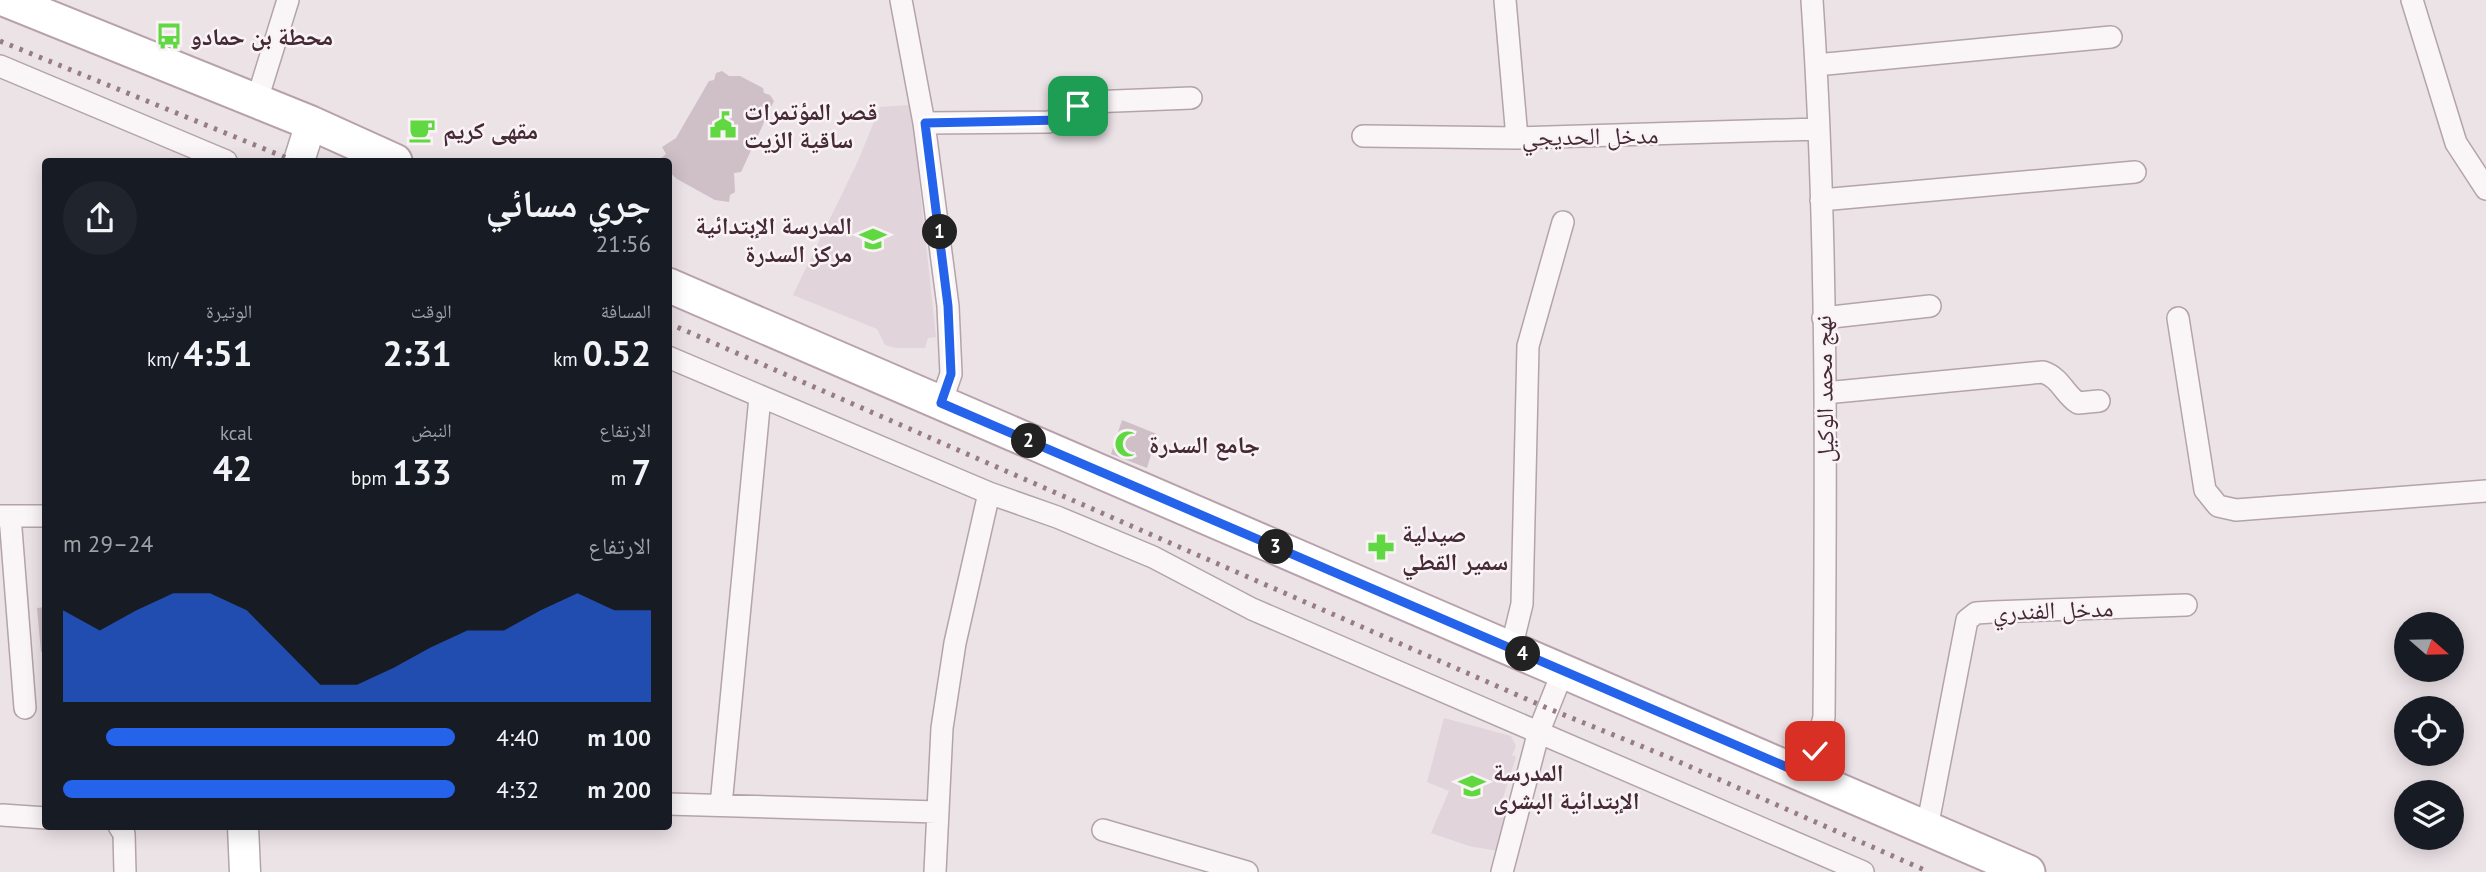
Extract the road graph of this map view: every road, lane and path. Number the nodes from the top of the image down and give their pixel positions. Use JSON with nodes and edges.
{"nodes":[{"id":1,"x":6,"y":0,"type":"edge"},
{"id":2,"x":288,"y":0,"type":"edge"},
{"id":3,"x":901,"y":0,"type":"edge"},
{"id":4,"x":1505,"y":0,"type":"edge"},
{"id":5,"x":1812,"y":0,"type":"edge"},
{"id":6,"x":2412,"y":0,"type":"edge"},
{"id":7,"x":2111,"y":37,"type":"dead end"},
{"id":8,"x":1816,"y":65,"type":"junction"},
{"id":9,"x":0,"y":66,"type":"edge"},
{"id":10,"x":1191,"y":98,"type":"dead end"},
{"id":11,"x":257,"y":100,"type":"junction"},
{"id":12,"x":311,"y":123,"type":"junction"},
{"id":13,"x":925,"y":123,"type":"junction"},
{"id":14,"x":1817,"y":129,"type":"junction"},
{"id":15,"x":1363,"y":136,"type":"dead end"},
{"id":16,"x":1517,"y":138,"type":"junction"},
{"id":17,"x":219,"y":158,"type":"edge"},
{"id":18,"x":300,"y":158,"type":"edge"},
{"id":19,"x":388,"y":158,"type":"edge"},
{"id":20,"x":2135,"y":172,"type":"dead end"},
{"id":21,"x":2485,"y":186,"type":"edge"},
{"id":22,"x":1821,"y":200,"type":"junction"},
{"id":23,"x":1563,"y":222,"type":"dead end"},
{"id":24,"x":672,"y":287,"type":"edge"},
{"id":25,"x":1930,"y":306,"type":"dead end"},
{"id":26,"x":1823,"y":318,"type":"junction"},
{"id":27,"x":2178,"y":318,"type":"dead end"},
{"id":28,"x":672,"y":359,"type":"edge"},
{"id":29,"x":1825,"y":394,"type":"junction"},
{"id":30,"x":760,"y":397,"type":"junction"},
{"id":31,"x":2099,"y":401,"type":"dead end"},
{"id":32,"x":941,"y":403,"type":"junction"},
{"id":33,"x":2486,"y":491,"type":"edge"},
{"id":34,"x":989,"y":493,"type":"junction"},
{"id":35,"x":5,"y":516,"type":"edge"},
{"id":36,"x":42,"y":516,"type":"edge"},
{"id":37,"x":2186,"y":606,"type":"dead end"},
{"id":38,"x":1511,"y":649,"type":"junction"},
{"id":39,"x":1563,"y":671,"type":"junction"},
{"id":40,"x":25,"y":708,"type":"dead end"},
{"id":41,"x":1539,"y":731,"type":"junction"},
{"id":42,"x":1803,"y":774,"type":"junction"},
{"id":43,"x":672,"y":804,"type":"edge"},
{"id":44,"x":722,"y":804,"type":"junction"},
{"id":45,"x":937,"y":812,"type":"junction"},
{"id":46,"x":2,"y":816,"type":"edge"},
{"id":47,"x":42,"y":818,"type":"edge"},
{"id":48,"x":1927,"y":828,"type":"junction"},
{"id":49,"x":121,"y":830,"type":"edge"},
{"id":50,"x":243,"y":830,"type":"edge"},
{"id":51,"x":1102,"y":830,"type":"dead end"},
{"id":52,"x":125,"y":872,"type":"edge"},
{"id":53,"x":244,"y":872,"type":"edge"},
{"id":54,"x":935,"y":872,"type":"edge"},
{"id":55,"x":1247,"y":872,"type":"edge"},
{"id":56,"x":1502,"y":872,"type":"edge"},
{"id":57,"x":1863,"y":872,"type":"edge"},
{"id":58,"x":2028,"y":872,"type":"edge"}],
"edges":[{"from":1,"to":11,"type":"main road"},
{"from":2,"to":11,"type":"street"},
{"from":3,"to":13,"type":"street"},
{"from":4,"to":16,"type":"street"},
{"from":5,"to":8,"type":"street","name":"نهج محمد الوكيل"},
{"from":6,"to":21,"type":"street"},
{"from":7,"to":8,"type":"street"},
{"from":8,"to":14,"type":"street","name":"نهج محمد الوكيل"},
{"from":9,"to":17,"type":"street"},
{"from":10,"to":13,"type":"street"},
{"from":11,"to":12,"type":"main road"},
{"from":12,"to":18,"type":"street"},
{"from":12,"to":19,"type":"main road"},
{"from":13,"to":32,"type":"street"},
{"from":14,"to":16,"type":"street","name":"مدخل الحديجي"},
{"from":14,"to":22,"type":"street","name":"نهج محمد الوكيل"},
{"from":15,"to":16,"type":"street","name":"مدخل الحديجي"},
{"from":20,"to":22,"type":"street"},
{"from":22,"to":26,"type":"street","name":"نهج محمد الوكيل"},
{"from":23,"to":38,"type":"street"},
{"from":24,"to":32,"type":"main road"},
{"from":25,"to":26,"type":"street"},
{"from":26,"to":29,"type":"street","name":"نهج محمد الوكيل"},
{"from":27,"to":33,"type":"street"},
{"from":28,"to":30,"type":"street"},
{"from":29,"to":31,"type":"street"},
{"from":29,"to":42,"type":"street","name":"نهج محمد الوكيل"},
{"from":30,"to":34,"type":"street"},
{"from":30,"to":44,"type":"street"},
{"from":32,"to":38,"type":"main road"},
{"from":34,"to":41,"type":"street"},
{"from":34,"to":45,"type":"street"},
{"from":35,"to":36,"type":"street"},
{"from":35,"to":40,"type":"street"},
{"from":37,"to":48,"type":"street","name":"مدخل الفندري"},
{"from":38,"to":39,"type":"main road"},
{"from":39,"to":41,"type":"street"},
{"from":39,"to":42,"type":"main road"},
{"from":41,"to":56,"type":"street"},
{"from":41,"to":57,"type":"street"},
{"from":42,"to":48,"type":"main road"},
{"from":43,"to":44,"type":"street"},
{"from":44,"to":45,"type":"street"},
{"from":45,"to":54,"type":"street"},
{"from":46,"to":47,"type":"street"},
{"from":48,"to":58,"type":"main road"},
{"from":49,"to":52,"type":"street"},
{"from":50,"to":53,"type":"street"},
{"from":51,"to":55,"type":"street"}]}
